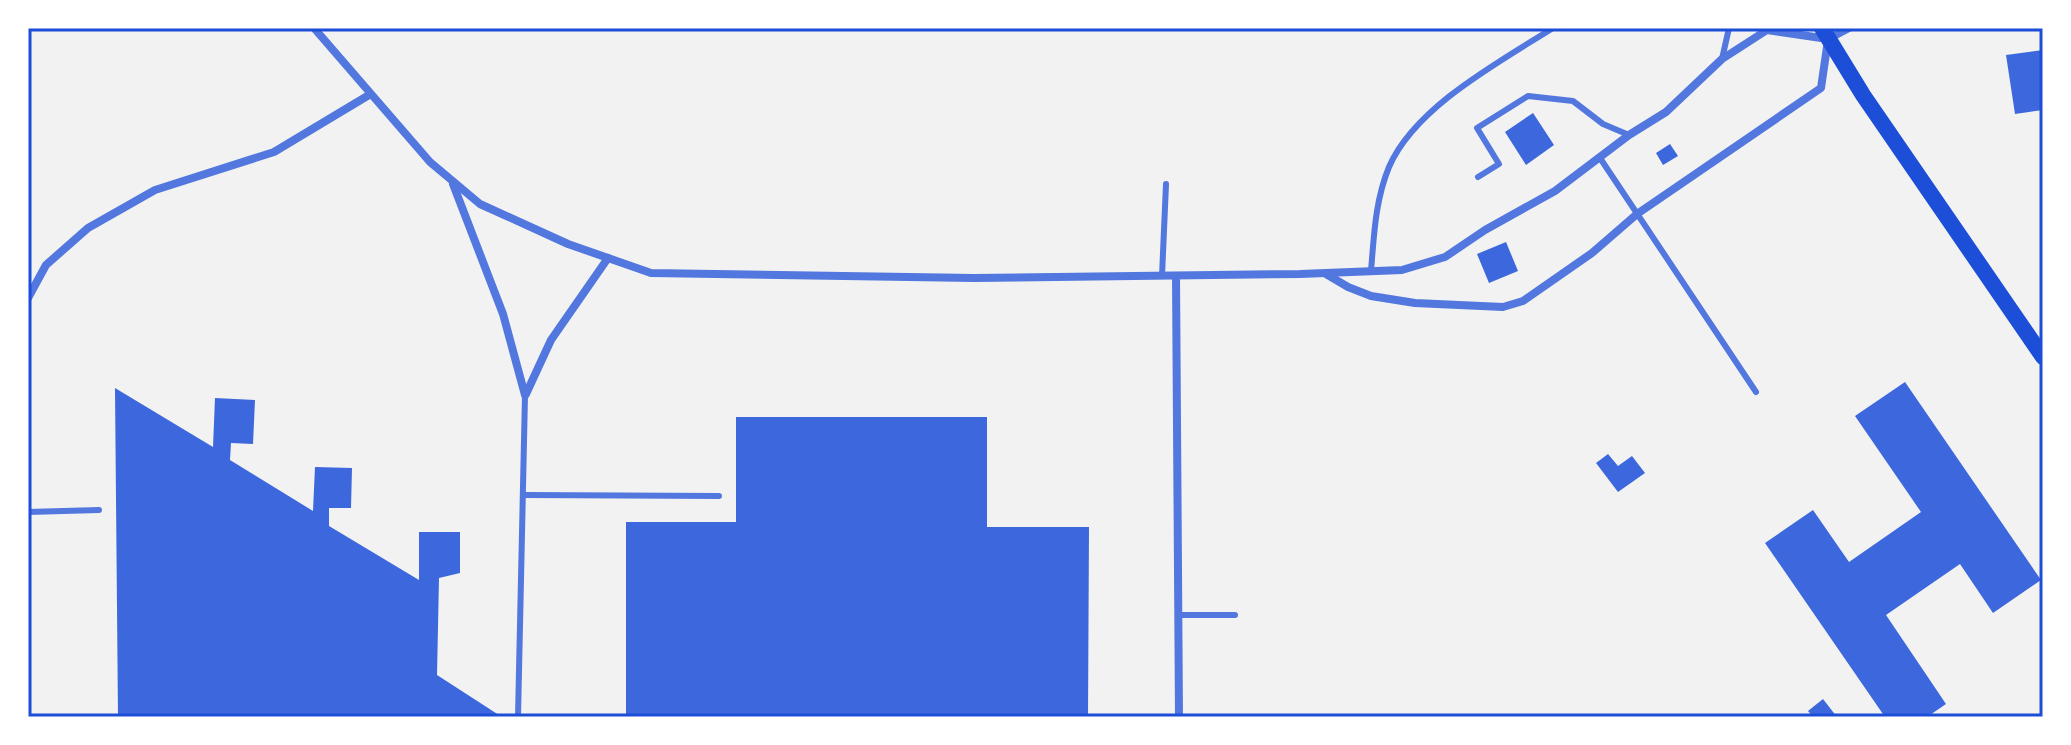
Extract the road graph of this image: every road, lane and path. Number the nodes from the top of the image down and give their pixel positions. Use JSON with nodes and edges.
{"nodes":[{"id":1,"x":314,"y":28,"type":"edge"},
{"id":2,"x":1553,"y":28,"type":"edge"},
{"id":3,"x":1729,"y":28,"type":"edge"},
{"id":4,"x":1849,"y":28,"type":"edge"},
{"id":5,"x":1825,"y":34,"type":"edge"},
{"id":6,"x":1722,"y":59,"type":"junction"},
{"id":7,"x":369,"y":95,"type":"junction"},
{"id":8,"x":1629,"y":135,"type":"junction"},
{"id":9,"x":1600,"y":158,"type":"junction"},
{"id":10,"x":1478,"y":177,"type":"dead end"},
{"id":11,"x":452,"y":181,"type":"junction"},
{"id":12,"x":1166,"y":184,"type":"dead end"},
{"id":13,"x":1637,"y":214,"type":"junction"},
{"id":14,"x":608,"y":258,"type":"junction"},
{"id":15,"x":1371,"y":271,"type":"junction"},
{"id":16,"x":1325,"y":273,"type":"junction"},
{"id":17,"x":1162,"y":276,"type":"junction"},
{"id":18,"x":1176,"y":276,"type":"junction"},
{"id":19,"x":28,"y":298,"type":"edge"},
{"id":20,"x":2043,"y":357,"type":"edge"},
{"id":21,"x":1756,"y":392,"type":"dead end"},
{"id":22,"x":525,"y":395,"type":"junction"},
{"id":23,"x":524,"y":495,"type":"junction"},
{"id":24,"x":719,"y":496,"type":"dead end"},
{"id":25,"x":99,"y":510,"type":"dead end"},
{"id":26,"x":28,"y":512,"type":"edge"},
{"id":27,"x":1179,"y":615,"type":"junction"},
{"id":28,"x":1235,"y":615,"type":"dead end"},
{"id":29,"x":518,"y":717,"type":"edge"},
{"id":30,"x":1179,"y":717,"type":"edge"}],
"edges":[{"from":1,"to":7,"type":"street"},
{"from":2,"to":15,"type":"lane"},
{"from":3,"to":6,"type":"lane"},
{"from":4,"to":5,"type":"street"},
{"from":5,"to":6,"type":"street"},
{"from":5,"to":13,"type":"street"},
{"from":5,"to":20,"type":"main road"},
{"from":6,"to":8,"type":"street"},
{"from":7,"to":11,"type":"street"},
{"from":7,"to":19,"type":"street"},
{"from":8,"to":9,"type":"street"},
{"from":8,"to":10,"type":"lane"},
{"from":9,"to":13,"type":"lane"},
{"from":9,"to":15,"type":"street"},
{"from":11,"to":14,"type":"street"},
{"from":11,"to":22,"type":"street"},
{"from":12,"to":17,"type":"lane"},
{"from":13,"to":16,"type":"street"},
{"from":13,"to":21,"type":"lane"},
{"from":14,"to":17,"type":"street"},
{"from":14,"to":22,"type":"street"},
{"from":15,"to":16,"type":"street"},
{"from":16,"to":18,"type":"street"},
{"from":17,"to":18,"type":"street"},
{"from":18,"to":27,"type":"street"},
{"from":22,"to":23,"type":"lane"},
{"from":23,"to":24,"type":"lane"},
{"from":23,"to":29,"type":"lane"},
{"from":25,"to":26,"type":"lane"},
{"from":27,"to":28,"type":"lane"},
{"from":27,"to":30,"type":"street"}]}
